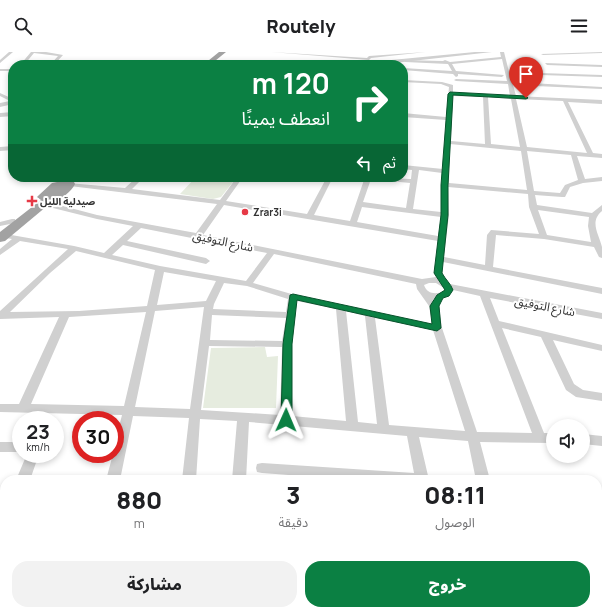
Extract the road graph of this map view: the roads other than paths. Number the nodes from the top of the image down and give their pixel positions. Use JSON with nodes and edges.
{"nodes":[{"id":1,"x":10,"y":52,"type":"edge"},
{"id":2,"x":34,"y":52,"type":"edge"},
{"id":3,"x":223,"y":52,"type":"edge"},
{"id":4,"x":228,"y":52,"type":"edge"},
{"id":5,"x":273,"y":52,"type":"edge"},
{"id":6,"x":364,"y":52,"type":"edge"},
{"id":7,"x":424,"y":52,"type":"edge"},
{"id":8,"x":490,"y":52,"type":"edge"},
{"id":9,"x":602,"y":52,"type":"edge"},
{"id":10,"x":462,"y":53,"type":"edge"},
{"id":11,"x":543,"y":53,"type":"edge"},
{"id":12,"x":335,"y":55,"type":"edge"},
{"id":13,"x":503,"y":55,"type":"edge"},
{"id":14,"x":438,"y":57,"type":"junction"},
{"id":15,"x":369,"y":58,"type":"junction"},
{"id":16,"x":27,"y":60,"type":"edge"},
{"id":17,"x":57,"y":60,"type":"edge"},
{"id":18,"x":213,"y":60,"type":"edge"},
{"id":19,"x":218,"y":60,"type":"edge"},
{"id":20,"x":0,"y":62,"type":"edge"},
{"id":21,"x":408,"y":62,"type":"edge"},
{"id":22,"x":408,"y":63,"type":"edge"},
{"id":23,"x":408,"y":63,"type":"edge"},
{"id":24,"x":449,"y":63,"type":"junction"},
{"id":25,"x":547,"y":64,"type":"junction"},
{"id":26,"x":602,"y":66,"type":"edge"},
{"id":27,"x":452,"y":67,"type":"junction"},
{"id":28,"x":408,"y":69,"type":"edge"},
{"id":29,"x":491,"y":70,"type":"dead end"},
{"id":30,"x":499,"y":70,"type":"dead end"},
{"id":31,"x":455,"y":73,"type":"junction"},
{"id":32,"x":508,"y":74,"type":"junction"},
{"id":33,"x":551,"y":74,"type":"junction"},
{"id":34,"x":602,"y":76,"type":"edge"},
{"id":35,"x":456,"y":80,"type":"junction"},
{"id":36,"x":408,"y":81,"type":"edge"},
{"id":37,"x":448,"y":84,"type":"junction"},
{"id":38,"x":511,"y":84,"type":"junction"},
{"id":39,"x":602,"y":88,"type":"edge"},
{"id":40,"x":450,"y":94,"type":"junction"},
{"id":41,"x":485,"y":96,"type":"junction"},
{"id":42,"x":512,"y":97,"type":"junction"},
{"id":43,"x":565,"y":100,"type":"junction"},
{"id":44,"x":602,"y":102,"type":"edge"},
{"id":45,"x":408,"y":115,"type":"edge"},
{"id":46,"x":448,"y":119,"type":"junction"},
{"id":47,"x":447,"y":142,"type":"junction"},
{"id":48,"x":488,"y":146,"type":"junction"},
{"id":49,"x":524,"y":149,"type":"junction"},
{"id":50,"x":572,"y":153,"type":"junction"},
{"id":51,"x":591,"y":155,"type":"junction"},
{"id":52,"x":602,"y":156,"type":"edge"},
{"id":53,"x":408,"y":167,"type":"edge"},
{"id":54,"x":416,"y":168,"type":"junction"},
{"id":55,"x":446,"y":171,"type":"junction"},
{"id":56,"x":602,"y":179,"type":"edge"},
{"id":57,"x":408,"y":180,"type":"edge"},
{"id":58,"x":414,"y":181,"type":"junction"},
{"id":59,"x":582,"y":181,"type":"junction"},
{"id":60,"x":67,"y":182,"type":"edge"},
{"id":61,"x":75,"y":182,"type":"edge"},
{"id":62,"x":136,"y":182,"type":"edge"},
{"id":63,"x":236,"y":182,"type":"edge"},
{"id":64,"x":327,"y":182,"type":"edge"},
{"id":65,"x":366,"y":182,"type":"edge"},
{"id":66,"x":445,"y":185,"type":"junction"},
{"id":67,"x":127,"y":190,"type":"junction"},
{"id":68,"x":532,"y":193,"type":"junction"},
{"id":69,"x":45,"y":200,"type":"junction"},
{"id":70,"x":222,"y":201,"type":"junction"},
{"id":71,"x":359,"y":204,"type":"junction"},
{"id":72,"x":533,"y":207,"type":"junction"},
{"id":73,"x":602,"y":207,"type":"edge"},
{"id":74,"x":409,"y":210,"type":"junction"},
{"id":75,"x":445,"y":215,"type":"junction"},
{"id":76,"x":593,"y":215,"type":"junction"},
{"id":77,"x":310,"y":216,"type":"junction"},
{"id":78,"x":353,"y":223,"type":"junction"},
{"id":79,"x":139,"y":225,"type":"junction"},
{"id":80,"x":1,"y":232,"type":"edge"},
{"id":81,"x":198,"y":236,"type":"junction"},
{"id":82,"x":544,"y":237,"type":"junction"},
{"id":83,"x":17,"y":239,"type":"junction"},
{"id":84,"x":442,"y":239,"type":"junction"},
{"id":85,"x":122,"y":242,"type":"junction"},
{"id":86,"x":596,"y":245,"type":"junction"},
{"id":87,"x":74,"y":248,"type":"junction"},
{"id":88,"x":272,"y":251,"type":"junction"},
{"id":89,"x":0,"y":253,"type":"edge"},
{"id":90,"x":602,"y":255,"type":"edge"},
{"id":91,"x":106,"y":256,"type":"junction"},
{"id":92,"x":439,"y":259,"type":"junction"},
{"id":93,"x":206,"y":261,"type":"dead end"},
{"id":94,"x":160,"y":268,"type":"junction"},
{"id":95,"x":489,"y":269,"type":"junction"},
{"id":96,"x":438,"y":273,"type":"junction"},
{"id":97,"x":221,"y":280,"type":"junction"},
{"id":98,"x":248,"y":284,"type":"junction"},
{"id":99,"x":424,"y":286,"type":"junction"},
{"id":100,"x":602,"y":291,"type":"edge"},
{"id":101,"x":442,"y":293,"type":"junction"},
{"id":102,"x":484,"y":294,"type":"junction"},
{"id":103,"x":293,"y":297,"type":"junction"},
{"id":104,"x":341,"y":307,"type":"junction"},
{"id":105,"x":209,"y":308,"type":"junction"},
{"id":106,"x":150,"y":309,"type":"junction"},
{"id":107,"x":65,"y":314,"type":"junction"},
{"id":108,"x":370,"y":314,"type":"junction"},
{"id":109,"x":290,"y":315,"type":"junction"},
{"id":110,"x":0,"y":316,"type":"edge"},
{"id":111,"x":602,"y":316,"type":"edge"},
{"id":112,"x":495,"y":323,"type":"junction"},
{"id":113,"x":437,"y":328,"type":"junction"},
{"id":114,"x":546,"y":334,"type":"junction"},
{"id":115,"x":204,"y":343,"type":"junction"},
{"id":116,"x":287,"y":344,"type":"junction"},
{"id":117,"x":602,"y":348,"type":"edge"},
{"id":118,"x":602,"y":397,"type":"edge"},
{"id":119,"x":0,"y":408,"type":"edge"},
{"id":120,"x":22,"y":409,"type":"junction"},
{"id":121,"x":31,"y":411,"type":"edge"},
{"id":122,"x":127,"y":411,"type":"junction"},
{"id":123,"x":64,"y":414,"type":"edge"},
{"id":124,"x":194,"y":414,"type":"junction"},
{"id":125,"x":242,"y":417,"type":"junction"},
{"id":126,"x":286,"y":420,"type":"junction"},
{"id":127,"x":352,"y":426,"type":"junction"},
{"id":128,"x":384,"y":429,"type":"junction"},
{"id":129,"x":412,"y":432,"type":"junction"},
{"id":130,"x":473,"y":437,"type":"junction"},
{"id":131,"x":540,"y":437,"type":"junction"},
{"id":132,"x":546,"y":437,"type":"edge"},
{"id":133,"x":590,"y":440,"type":"edge"},
{"id":134,"x":602,"y":441,"type":"edge"},
{"id":135,"x":0,"y":447,"type":"edge"},
{"id":136,"x":12,"y":448,"type":"edge"},
{"id":137,"x":30,"y":463,"type":"edge"},
{"id":138,"x":262,"y":468,"type":"dead end"},
{"id":139,"x":25,"y":475,"type":"edge"},
{"id":140,"x":114,"y":475,"type":"edge"},
{"id":141,"x":189,"y":475,"type":"edge"},
{"id":142,"x":239,"y":475,"type":"edge"},
{"id":143,"x":355,"y":475,"type":"edge"},
{"id":144,"x":421,"y":475,"type":"edge"},
{"id":145,"x":482,"y":475,"type":"edge"}],
"edges":[{"from":1,"to":20,"type":"street"},
{"from":2,"to":16,"type":"street"},
{"from":2,"to":17,"type":"street"},
{"from":3,"to":18,"type":"highway"},
{"from":4,"to":19,"type":"highway"},
{"from":5,"to":12,"type":"street"},
{"from":6,"to":15,"type":"street"},
{"from":7,"to":15,"type":"street"},
{"from":8,"to":10,"type":"street"},
{"from":9,"to":11,"type":"street"},
{"from":10,"to":14,"type":"street"},
{"from":11,"to":25,"type":"street"},
{"from":12,"to":15,"type":"street"},
{"from":13,"to":24,"type":"street"},
{"from":13,"to":32,"type":"street"},
{"from":14,"to":21,"type":"street"},
{"from":14,"to":24,"type":"street"},
{"from":22,"to":24,"type":"street"},
{"from":23,"to":27,"type":"street"},
{"from":24,"to":27,"type":"street"},
{"from":25,"to":26,"type":"street"},
{"from":25,"to":33,"type":"street"},
{"from":27,"to":29,"type":"street"},
{"from":27,"to":31,"type":"street"},
{"from":28,"to":31,"type":"street"},
{"from":30,"to":32,"type":"street"},
{"from":31,"to":32,"type":"street"},
{"from":31,"to":35,"type":"street"},
{"from":32,"to":33,"type":"street"},
{"from":32,"to":38,"type":"street"},
{"from":33,"to":34,"type":"street"},
{"from":35,"to":37,"type":"street"},
{"from":35,"to":38,"type":"street"},
{"from":36,"to":37,"type":"street"},
{"from":37,"to":40,"type":"street"},
{"from":38,"to":39,"type":"street"},
{"from":38,"to":42,"type":"street"},
{"from":40,"to":41,"type":"street"},
{"from":40,"to":46,"type":"street"},
{"from":41,"to":42,"type":"street"},
{"from":41,"to":48,"type":"street"},
{"from":42,"to":43,"type":"street"},
{"from":42,"to":49,"type":"street"},
{"from":43,"to":44,"type":"street"},
{"from":43,"to":51,"type":"street"},
{"from":45,"to":46,"type":"street"},
{"from":46,"to":47,"type":"street"},
{"from":47,"to":48,"type":"street"},
{"from":47,"to":55,"type":"street"},
{"from":48,"to":49,"type":"street"},
{"from":49,"to":50,"type":"street"},
{"from":49,"to":68,"type":"street"},
{"from":50,"to":51,"type":"street"},
{"from":50,"to":59,"type":"street"},
{"from":51,"to":52,"type":"street"},
{"from":53,"to":54,"type":"street"},
{"from":54,"to":55,"type":"street"},
{"from":54,"to":58,"type":"street"},
{"from":55,"to":66,"type":"street"},
{"from":56,"to":59,"type":"street"},
{"from":57,"to":58,"type":"street"},
{"from":58,"to":74,"type":"street"},
{"from":59,"to":68,"type":"street"},
{"from":60,"to":69,"type":"highway"},
{"from":61,"to":67,"type":"street"},
{"from":62,"to":67,"type":"street"},
{"from":63,"to":70,"type":"street"},
{"from":64,"to":77,"type":"street"},
{"from":65,"to":71,"type":"street"},
{"from":66,"to":68,"type":"street"},
{"from":66,"to":75,"type":"street"},
{"from":67,"to":70,"type":"street"},
{"from":68,"to":72,"type":"street"},
{"from":69,"to":79,"type":"street","name":"شارع التوفيق"},
{"from":69,"to":80,"type":"highway"},
{"from":69,"to":80,"type":"highway"},
{"from":70,"to":77,"type":"street"},
{"from":70,"to":81,"type":"street"},
{"from":71,"to":74,"type":"street"},
{"from":71,"to":78,"type":"street"},
{"from":72,"to":76,"type":"street"},
{"from":72,"to":82,"type":"street"},
{"from":73,"to":76,"type":"street"},
{"from":74,"to":75,"type":"street"},
{"from":75,"to":84,"type":"street"},
{"from":76,"to":86,"type":"street"},
{"from":77,"to":78,"type":"street"},
{"from":78,"to":84,"type":"street"},
{"from":79,"to":81,"type":"street","name":"شارع التوفيق"},
{"from":79,"to":85,"type":"street"},
{"from":80,"to":83,"type":"street"},
{"from":81,"to":88,"type":"street","name":"شارع التوفيق"},
{"from":82,"to":86,"type":"street"},
{"from":82,"to":95,"type":"street"},
{"from":83,"to":87,"type":"street"},
{"from":83,"to":89,"type":"street"},
{"from":84,"to":92,"type":"street"},
{"from":85,"to":91,"type":"street"},
{"from":85,"to":93,"type":"street"},
{"from":86,"to":90,"type":"street"},
{"from":87,"to":91,"type":"street"},
{"from":87,"to":110,"type":"street"},
{"from":88,"to":98,"type":"street"},
{"from":88,"to":99,"type":"street","name":"شارع التوفيق"},
{"from":91,"to":94,"type":"street"},
{"from":92,"to":95,"type":"street"},
{"from":92,"to":96,"type":"street"},
{"from":94,"to":97,"type":"street"},
{"from":94,"to":106,"type":"street"},
{"from":95,"to":100,"type":"street"},
{"from":96,"to":99,"type":"street"},
{"from":96,"to":101,"type":"street"},
{"from":97,"to":98,"type":"street"},
{"from":97,"to":105,"type":"street"},
{"from":98,"to":103,"type":"street"},
{"from":99,"to":101,"type":"street"},
{"from":99,"to":101,"type":"street"},
{"from":101,"to":102,"type":"street","name":"شارع التوفيق"},
{"from":101,"to":113,"type":"street"},
{"from":102,"to":111,"type":"street","name":"شارع التوفيق"},
{"from":102,"to":112,"type":"street"},
{"from":103,"to":104,"type":"street"},
{"from":103,"to":109,"type":"street"},
{"from":104,"to":108,"type":"street"},
{"from":104,"to":127,"type":"street"},
{"from":105,"to":106,"type":"street"},
{"from":105,"to":109,"type":"street"},
{"from":105,"to":115,"type":"street"},
{"from":106,"to":107,"type":"street"},
{"from":106,"to":122,"type":"street"},
{"from":107,"to":110,"type":"street"},
{"from":107,"to":120,"type":"street"},
{"from":108,"to":113,"type":"street"},
{"from":108,"to":128,"type":"street"},
{"from":109,"to":116,"type":"street"},
{"from":112,"to":114,"type":"street"},
{"from":112,"to":131,"type":"street"},
{"from":113,"to":130,"type":"street"},
{"from":114,"to":117,"type":"street"},
{"from":114,"to":118,"type":"street"},
{"from":115,"to":116,"type":"street"},
{"from":115,"to":124,"type":"street"},
{"from":116,"to":126,"type":"street"},
{"from":119,"to":120,"type":"street"},
{"from":120,"to":121,"type":"street"},
{"from":122,"to":123,"type":"street"},
{"from":122,"to":124,"type":"street"},
{"from":122,"to":140,"type":"street"},
{"from":124,"to":125,"type":"street"},
{"from":124,"to":141,"type":"street"},
{"from":125,"to":126,"type":"street"},
{"from":125,"to":142,"type":"street"},
{"from":126,"to":127,"type":"street"},
{"from":127,"to":128,"type":"street"},
{"from":128,"to":129,"type":"street"},
{"from":129,"to":130,"type":"street"},
{"from":129,"to":144,"type":"street"},
{"from":130,"to":131,"type":"street"},
{"from":130,"to":145,"type":"street"},
{"from":131,"to":132,"type":"street"},
{"from":133,"to":134,"type":"street"},
{"from":135,"to":136,"type":"street"},
{"from":137,"to":139,"type":"street"},
{"from":138,"to":143,"type":"street"}]}
